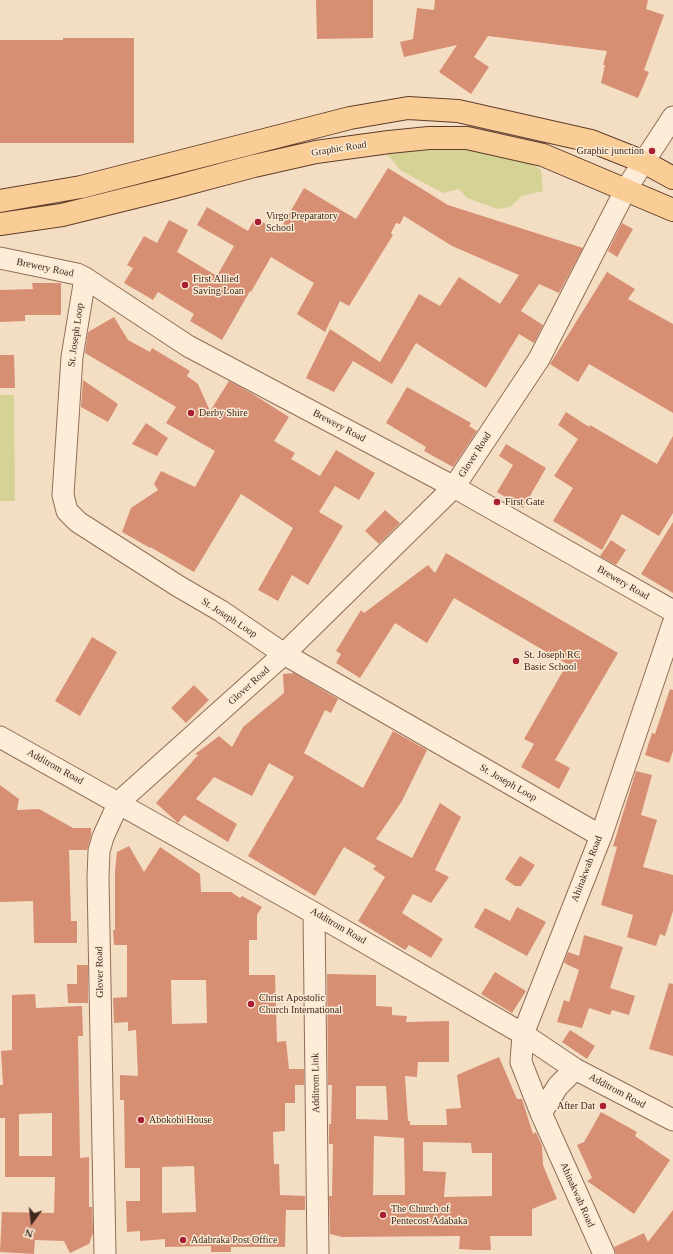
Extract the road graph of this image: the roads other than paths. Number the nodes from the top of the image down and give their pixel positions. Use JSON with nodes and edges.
{"nodes":[{"id":1,"x":673,"y":117,"type":"edge"},
{"id":2,"x":644,"y":162,"type":"junction"},
{"id":3,"x":673,"y":178,"type":"edge"},
{"id":4,"x":626,"y":189,"type":"junction"},
{"id":5,"x":0,"y":201,"type":"edge"},
{"id":6,"x":673,"y":210,"type":"edge"},
{"id":7,"x":0,"y":224,"type":"edge"},
{"id":8,"x":0,"y":258,"type":"edge"},
{"id":9,"x":84,"y":278,"type":"junction"},
{"id":10,"x":454,"y":487,"type":"junction"},
{"id":11,"x":673,"y":611,"type":"edge"},
{"id":12,"x":673,"y":624,"type":"edge"},
{"id":13,"x":284,"y":654,"type":"junction"},
{"id":14,"x":0,"y":737,"type":"edge"},
{"id":15,"x":119,"y":802,"type":"junction"},
{"id":16,"x":601,"y":836,"type":"junction"},
{"id":17,"x":314,"y":912,"type":"junction"},
{"id":18,"x":523,"y":1034,"type":"junction"},
{"id":19,"x":575,"y":1069,"type":"junction"},
{"id":20,"x":541,"y":1114,"type":"junction"},
{"id":21,"x":673,"y":1120,"type":"edge"},
{"id":22,"x":105,"y":1254,"type":"edge"},
{"id":23,"x":318,"y":1254,"type":"edge"},
{"id":24,"x":604,"y":1254,"type":"edge"}],
"edges":[{"from":1,"to":2,"type":"street","name":"Glover Road"},
{"from":2,"to":3,"type":"main road"},
{"from":2,"to":4,"type":"street","name":"Glover Road"},
{"from":2,"to":5,"type":"main road"},
{"from":4,"to":6,"type":"main road","name":"Graphic Road"},
{"from":4,"to":7,"type":"main road","name":"Graphic Road"},
{"from":4,"to":10,"type":"street","name":"Glover Road"},
{"from":8,"to":9,"type":"street","name":"Brewery Road"},
{"from":9,"to":10,"type":"street","name":"Brewery Road"},
{"from":9,"to":13,"type":"street","name":"St. Joseph Loop"},
{"from":10,"to":11,"type":"street","name":"Brewery Road"},
{"from":10,"to":13,"type":"street","name":"Glover Road"},
{"from":12,"to":16,"type":"street","name":"Ahinakwah Road"},
{"from":13,"to":15,"type":"street","name":"Glover Road"},
{"from":13,"to":16,"type":"street","name":"St. Joseph Loop"},
{"from":14,"to":15,"type":"street","name":"Additrom Road"},
{"from":15,"to":17,"type":"street","name":"Additrom Road"},
{"from":15,"to":22,"type":"street","name":"Glover Road"},
{"from":16,"to":18,"type":"street","name":"Ahinakwah Road"},
{"from":17,"to":18,"type":"street","name":"Additrom Road"},
{"from":17,"to":23,"type":"street","name":"Additrom Link"},
{"from":18,"to":19,"type":"street","name":"Additrom Road"},
{"from":18,"to":20,"type":"street","name":"Ahinakwah Road"},
{"from":19,"to":20,"type":"street"},
{"from":19,"to":21,"type":"street","name":"Additrom Road"},
{"from":20,"to":24,"type":"street","name":"Ahinakwah Road"}]}
